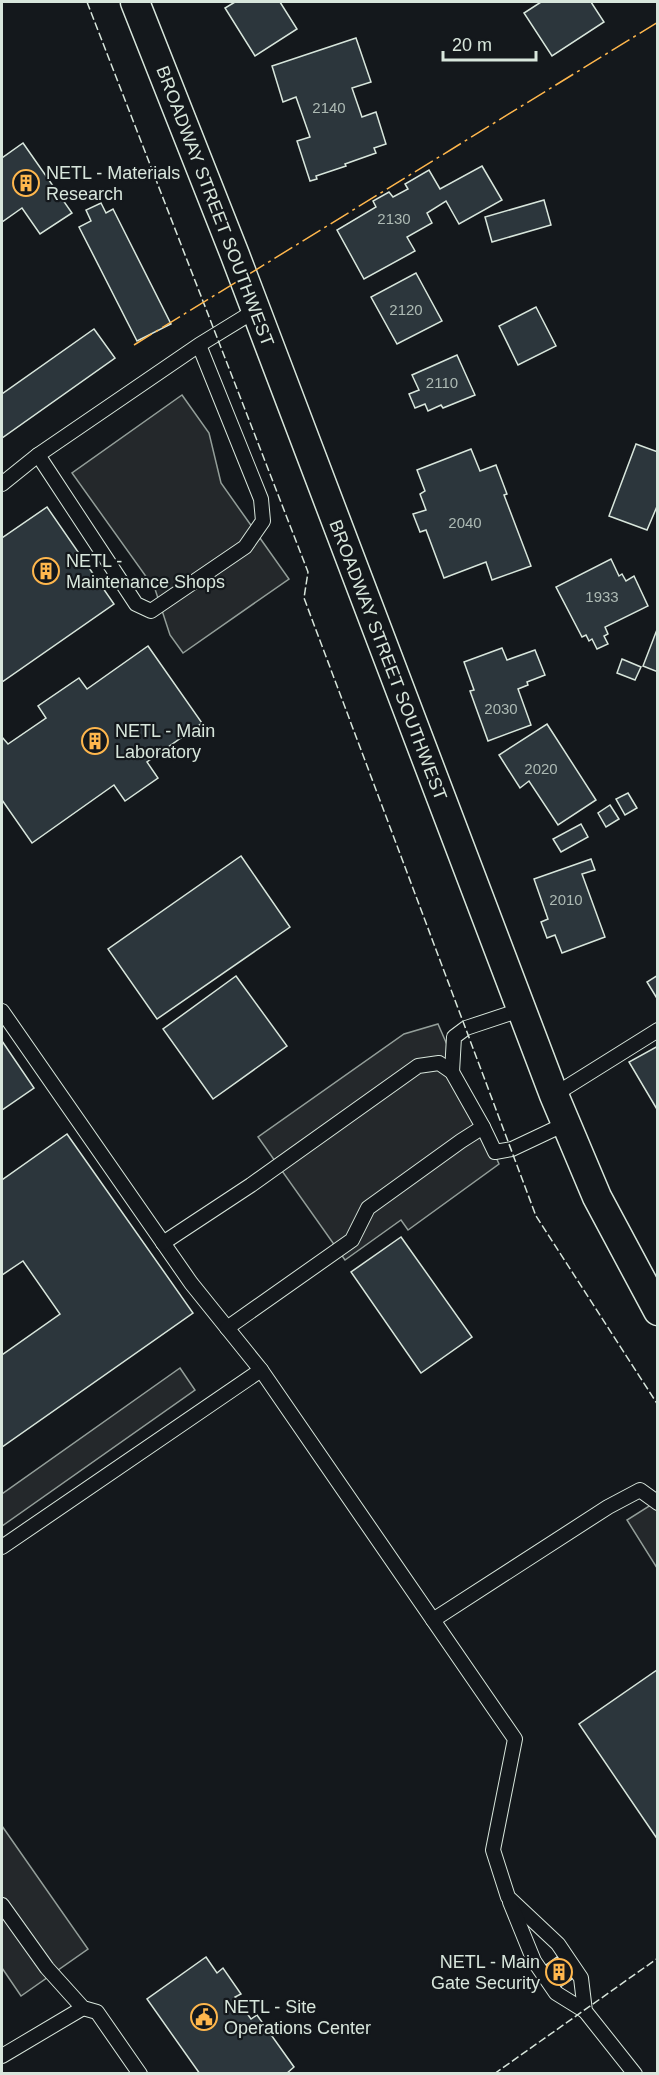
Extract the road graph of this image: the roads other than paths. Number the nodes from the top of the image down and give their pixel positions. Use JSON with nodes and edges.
{"nodes":[{"id":1,"x":135,"y":2,"type":"edge"},
{"id":2,"x":256,"y":310,"type":"junction"},
{"id":3,"x":199,"y":345,"type":"junction"},
{"id":4,"x":38,"y":455,"type":"junction"},
{"id":5,"x":2,"y":484,"type":"edge"},
{"id":6,"x":520,"y":1010,"type":"junction"},
{"id":7,"x":2,"y":1011,"type":"edge"},
{"id":8,"x":657,"y":1030,"type":"edge"},
{"id":9,"x":452,"y":1072,"type":"junction"},
{"id":10,"x":554,"y":1095,"type":"junction"},
{"id":11,"x":565,"y":1124,"type":"junction"},
{"id":12,"x":483,"y":1127,"type":"junction"},
{"id":13,"x":162,"y":1243,"type":"junction"},
{"id":14,"x":657,"y":1311,"type":"edge"},
{"id":15,"x":227,"y":1328,"type":"junction"},
{"id":16,"x":261,"y":1370,"type":"junction"},
{"id":17,"x":657,"y":1503,"type":"edge"},
{"id":18,"x":2,"y":1547,"type":"edge"},
{"id":19,"x":433,"y":1620,"type":"junction"},
{"id":20,"x":508,"y":1898,"type":"junction"},
{"id":21,"x":2,"y":1905,"type":"edge"},
{"id":22,"x":83,"y":2008,"type":"junction"},
{"id":23,"x":585,"y":2010,"type":"junction"},
{"id":24,"x":2,"y":2056,"type":"edge"},
{"id":25,"x":140,"y":2073,"type":"edge"},
{"id":26,"x":635,"y":2073,"type":"edge"}],
"edges":[{"from":1,"to":2,"type":"street","name":"BROADWAY STREET SOUTHWEST"},
{"from":2,"to":3,"type":"lane"},
{"from":2,"to":6,"type":"street","name":"BROADWAY STREET SOUTHWEST"},
{"from":3,"to":4,"type":"lane"},
{"from":3,"to":4,"type":"lane"},
{"from":4,"to":5,"type":"lane"},
{"from":6,"to":9,"type":"lane"},
{"from":6,"to":10,"type":"street","name":"BROADWAY STREET SOUTHWEST"},
{"from":7,"to":13,"type":"lane"},
{"from":8,"to":10,"type":"lane"},
{"from":9,"to":12,"type":"lane"},
{"from":9,"to":13,"type":"lane"},
{"from":10,"to":11,"type":"street","name":"BROADWAY STREET SOUTHWEST"},
{"from":11,"to":12,"type":"lane"},
{"from":11,"to":14,"type":"street","name":"BROADWAY STREET SOUTHWEST"},
{"from":12,"to":15,"type":"lane"},
{"from":13,"to":15,"type":"lane"},
{"from":15,"to":16,"type":"lane"},
{"from":16,"to":18,"type":"lane"},
{"from":16,"to":19,"type":"lane"},
{"from":17,"to":19,"type":"lane"},
{"from":19,"to":20,"type":"lane"},
{"from":20,"to":23,"type":"lane"},
{"from":20,"to":23,"type":"lane"},
{"from":21,"to":22,"type":"lane"},
{"from":22,"to":24,"type":"lane"},
{"from":22,"to":25,"type":"lane"},
{"from":23,"to":26,"type":"lane"}]}
